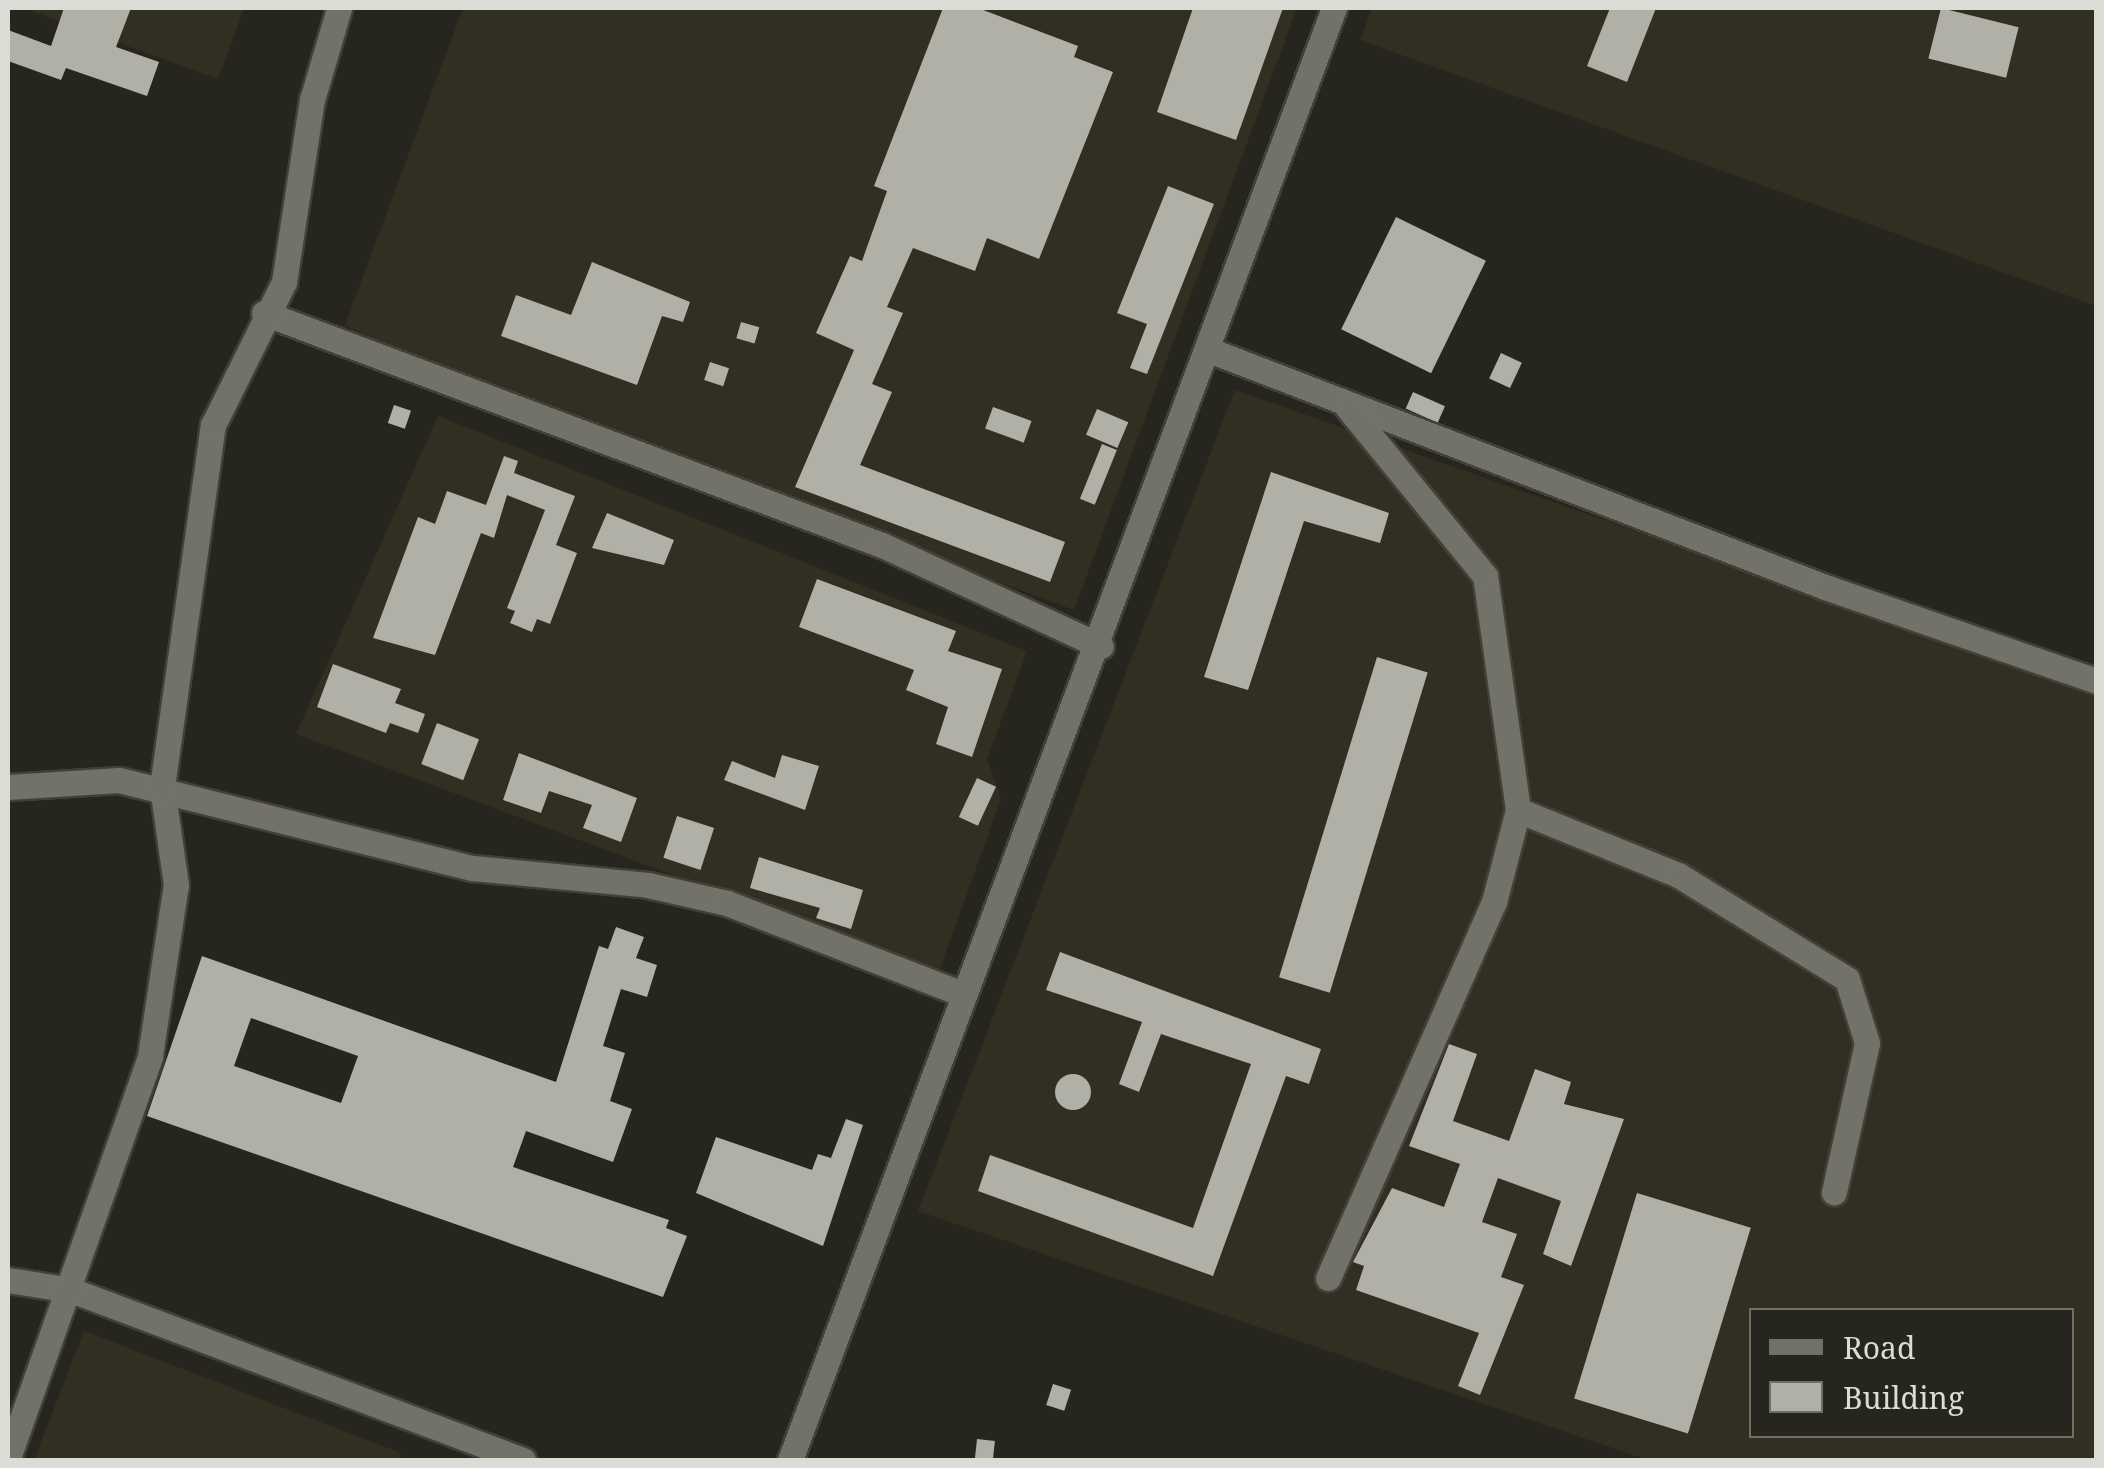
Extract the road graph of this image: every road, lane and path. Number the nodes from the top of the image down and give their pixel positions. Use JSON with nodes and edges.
{"nodes":[{"id":1,"x":339,"y":8,"type":"edge"},
{"id":2,"x":1334,"y":8,"type":"edge"},
{"id":3,"x":264,"y":312,"type":"junction"},
{"id":4,"x":1209,"y":350,"type":"junction"},
{"id":5,"x":1348,"y":407,"type":"junction"},
{"id":6,"x":1100,"y":646,"type":"junction"},
{"id":7,"x":2096,"y":680,"type":"edge"},
{"id":8,"x":8,"y":787,"type":"edge"},
{"id":9,"x":162,"y":788,"type":"junction"},
{"id":10,"x":1518,"y":810,"type":"junction"},
{"id":11,"x":963,"y":994,"type":"junction"},
{"id":12,"x":1834,"y":1192,"type":"dead end"},
{"id":13,"x":1328,"y":1278,"type":"dead end"},
{"id":14,"x":8,"y":1280,"type":"edge"},
{"id":15,"x":72,"y":1290,"type":"junction"},
{"id":16,"x":8,"y":1458,"type":"edge"},
{"id":17,"x":522,"y":1460,"type":"edge"},
{"id":18,"x":790,"y":1460,"type":"edge"}],
"edges":[{"from":1,"to":3,"type":"street"},
{"from":2,"to":4,"type":"street"},
{"from":3,"to":6,"type":"street"},
{"from":3,"to":9,"type":"street"},
{"from":4,"to":5,"type":"street"},
{"from":4,"to":6,"type":"street"},
{"from":5,"to":7,"type":"street"},
{"from":5,"to":10,"type":"street"},
{"from":6,"to":11,"type":"street"},
{"from":8,"to":9,"type":"street"},
{"from":9,"to":11,"type":"street"},
{"from":9,"to":15,"type":"street"},
{"from":10,"to":12,"type":"street"},
{"from":10,"to":13,"type":"street"},
{"from":11,"to":18,"type":"street"},
{"from":14,"to":15,"type":"street"},
{"from":15,"to":16,"type":"street"},
{"from":15,"to":17,"type":"street"}]}
